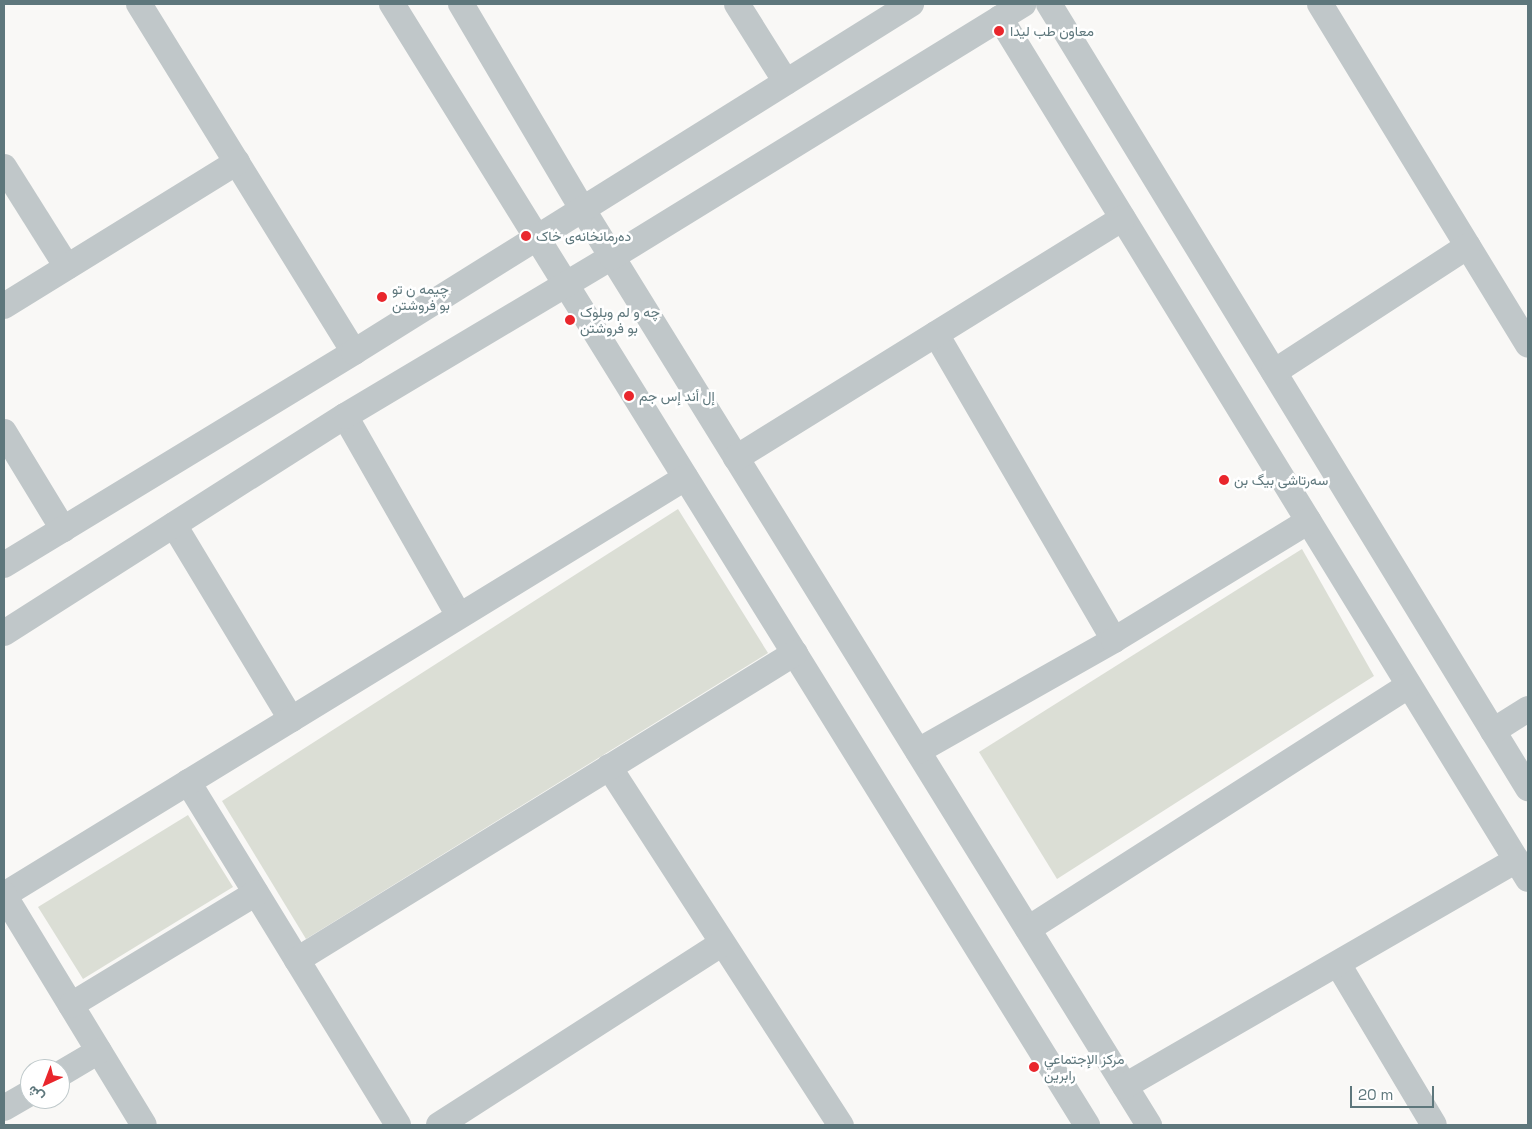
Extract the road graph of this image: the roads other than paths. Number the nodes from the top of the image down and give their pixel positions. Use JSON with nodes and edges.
{"nodes":[{"id":1,"x":139,"y":4,"type":"edge"},
{"id":2,"x":392,"y":4,"type":"edge"},
{"id":3,"x":737,"y":4,"type":"edge"},
{"id":4,"x":911,"y":4,"type":"edge"},
{"id":5,"x":1024,"y":4,"type":"edge"},
{"id":6,"x":1049,"y":4,"type":"edge"},
{"id":7,"x":1320,"y":4,"type":"edge"},
{"id":8,"x":472,"y":8,"type":"edge"},
{"id":9,"x":1000,"y":18,"type":"junction"},
{"id":10,"x":786,"y":82,"type":"junction"},
{"id":11,"x":237,"y":162,"type":"junction"},
{"id":12,"x":4,"y":167,"type":"edge"},
{"id":13,"x":583,"y":210,"type":"junction"},
{"id":14,"x":1123,"y":218,"type":"junction"},
{"id":15,"x":537,"y":238,"type":"junction"},
{"id":16,"x":1468,"y":246,"type":"junction"},
{"id":17,"x":612,"y":257,"type":"junction"},
{"id":18,"x":67,"y":267,"type":"junction"},
{"id":19,"x":566,"y":285,"type":"junction"},
{"id":20,"x":4,"y":306,"type":"edge"},
{"id":21,"x":936,"y":334,"type":"junction"},
{"id":22,"x":1528,"y":345,"type":"edge"},
{"id":23,"x":354,"y":352,"type":"junction"},
{"id":24,"x":1274,"y":372,"type":"junction"},
{"id":25,"x":345,"y":416,"type":"junction"},
{"id":26,"x":4,"y":432,"type":"edge"},
{"id":27,"x":736,"y":458,"type":"junction"},
{"id":28,"x":686,"y":478,"type":"junction"},
{"id":29,"x":1309,"y":521,"type":"junction"},
{"id":30,"x":174,"y":524,"type":"junction"},
{"id":31,"x":63,"y":529,"type":"junction"},
{"id":32,"x":4,"y":565,"type":"edge"},
{"id":33,"x":459,"y":616,"type":"junction"},
{"id":34,"x":4,"y":633,"type":"edge"},
{"id":35,"x":1114,"y":640,"type":"junction"},
{"id":36,"x":794,"y":653,"type":"junction"},
{"id":37,"x":1409,"y":685,"type":"junction"},
{"id":38,"x":1528,"y":709,"type":"edge"},
{"id":39,"x":291,"y":719,"type":"junction"},
{"id":40,"x":1493,"y":731,"type":"junction"},
{"id":41,"x":918,"y":751,"type":"junction"},
{"id":42,"x":609,"y":767,"type":"junction"},
{"id":43,"x":188,"y":782,"type":"junction"},
{"id":44,"x":1528,"y":788,"type":"edge"},
{"id":45,"x":1522,"y":870,"type":"edge"},
{"id":46,"x":256,"y":893,"type":"junction"},
{"id":47,"x":4,"y":895,"type":"edge"},
{"id":48,"x":1028,"y":929,"type":"junction"},
{"id":49,"x":722,"y":943,"type":"junction"},
{"id":50,"x":297,"y":960,"type":"junction"},
{"id":51,"x":1338,"y":964,"type":"junction"},
{"id":52,"x":71,"y":1005,"type":"junction"},
{"id":53,"x":99,"y":1051,"type":"junction"},
{"id":54,"x":70,"y":1068,"type":"edge"},
{"id":55,"x":1125,"y":1086,"type":"junction"},
{"id":56,"x":20,"y":1098,"type":"edge"},
{"id":57,"x":4,"y":1108,"type":"edge"},
{"id":58,"x":834,"y":1123,"type":"edge"},
{"id":59,"x":144,"y":1125,"type":"edge"},
{"id":60,"x":398,"y":1125,"type":"edge"},
{"id":61,"x":439,"y":1125,"type":"edge"},
{"id":62,"x":1086,"y":1125,"type":"edge"},
{"id":63,"x":1149,"y":1125,"type":"edge"},
{"id":64,"x":1434,"y":1125,"type":"edge"}],
"edges":[{"from":1,"to":11,"type":"street"},
{"from":2,"to":15,"type":"street"},
{"from":3,"to":10,"type":"street"},
{"from":4,"to":10,"type":"street"},
{"from":5,"to":9,"type":"street"},
{"from":6,"to":24,"type":"street"},
{"from":7,"to":16,"type":"street"},
{"from":8,"to":13,"type":"street"},
{"from":9,"to":14,"type":"street"},
{"from":9,"to":17,"type":"street"},
{"from":10,"to":13,"type":"street"},
{"from":11,"to":18,"type":"street"},
{"from":11,"to":23,"type":"street"},
{"from":12,"to":18,"type":"street"},
{"from":13,"to":15,"type":"street"},
{"from":13,"to":17,"type":"street"},
{"from":14,"to":21,"type":"street"},
{"from":14,"to":29,"type":"street"},
{"from":15,"to":19,"type":"street"},
{"from":15,"to":23,"type":"street"},
{"from":16,"to":22,"type":"street"},
{"from":16,"to":24,"type":"street"},
{"from":17,"to":19,"type":"street"},
{"from":17,"to":27,"type":"street"},
{"from":18,"to":20,"type":"street"},
{"from":19,"to":25,"type":"street"},
{"from":19,"to":28,"type":"street"},
{"from":21,"to":27,"type":"street"},
{"from":21,"to":35,"type":"street"},
{"from":23,"to":31,"type":"street"},
{"from":24,"to":40,"type":"street"},
{"from":25,"to":30,"type":"street"},
{"from":25,"to":33,"type":"street"},
{"from":26,"to":31,"type":"street"},
{"from":27,"to":41,"type":"street"},
{"from":28,"to":33,"type":"street"},
{"from":28,"to":36,"type":"street"},
{"from":29,"to":35,"type":"street"},
{"from":29,"to":37,"type":"street"},
{"from":30,"to":34,"type":"street"},
{"from":30,"to":39,"type":"street"},
{"from":31,"to":32,"type":"street"},
{"from":33,"to":39,"type":"street"},
{"from":35,"to":41,"type":"street"},
{"from":36,"to":42,"type":"street"},
{"from":36,"to":62,"type":"street"},
{"from":37,"to":45,"type":"street"},
{"from":37,"to":48,"type":"street"},
{"from":38,"to":40,"type":"street"},
{"from":39,"to":43,"type":"street"},
{"from":40,"to":44,"type":"street"},
{"from":41,"to":48,"type":"street"},
{"from":42,"to":49,"type":"street"},
{"from":42,"to":50,"type":"street"},
{"from":43,"to":46,"type":"street"},
{"from":43,"to":47,"type":"street"},
{"from":45,"to":51,"type":"street"},
{"from":46,"to":50,"type":"street"},
{"from":46,"to":52,"type":"street"},
{"from":47,"to":52,"type":"street"},
{"from":48,"to":55,"type":"street"},
{"from":49,"to":58,"type":"street"},
{"from":49,"to":61,"type":"street"},
{"from":50,"to":60,"type":"street"},
{"from":51,"to":55,"type":"street"},
{"from":51,"to":64,"type":"street"},
{"from":52,"to":53,"type":"street"},
{"from":53,"to":54,"type":"street"},
{"from":53,"to":59,"type":"street"},
{"from":55,"to":63,"type":"street"},
{"from":56,"to":57,"type":"street"}]}
